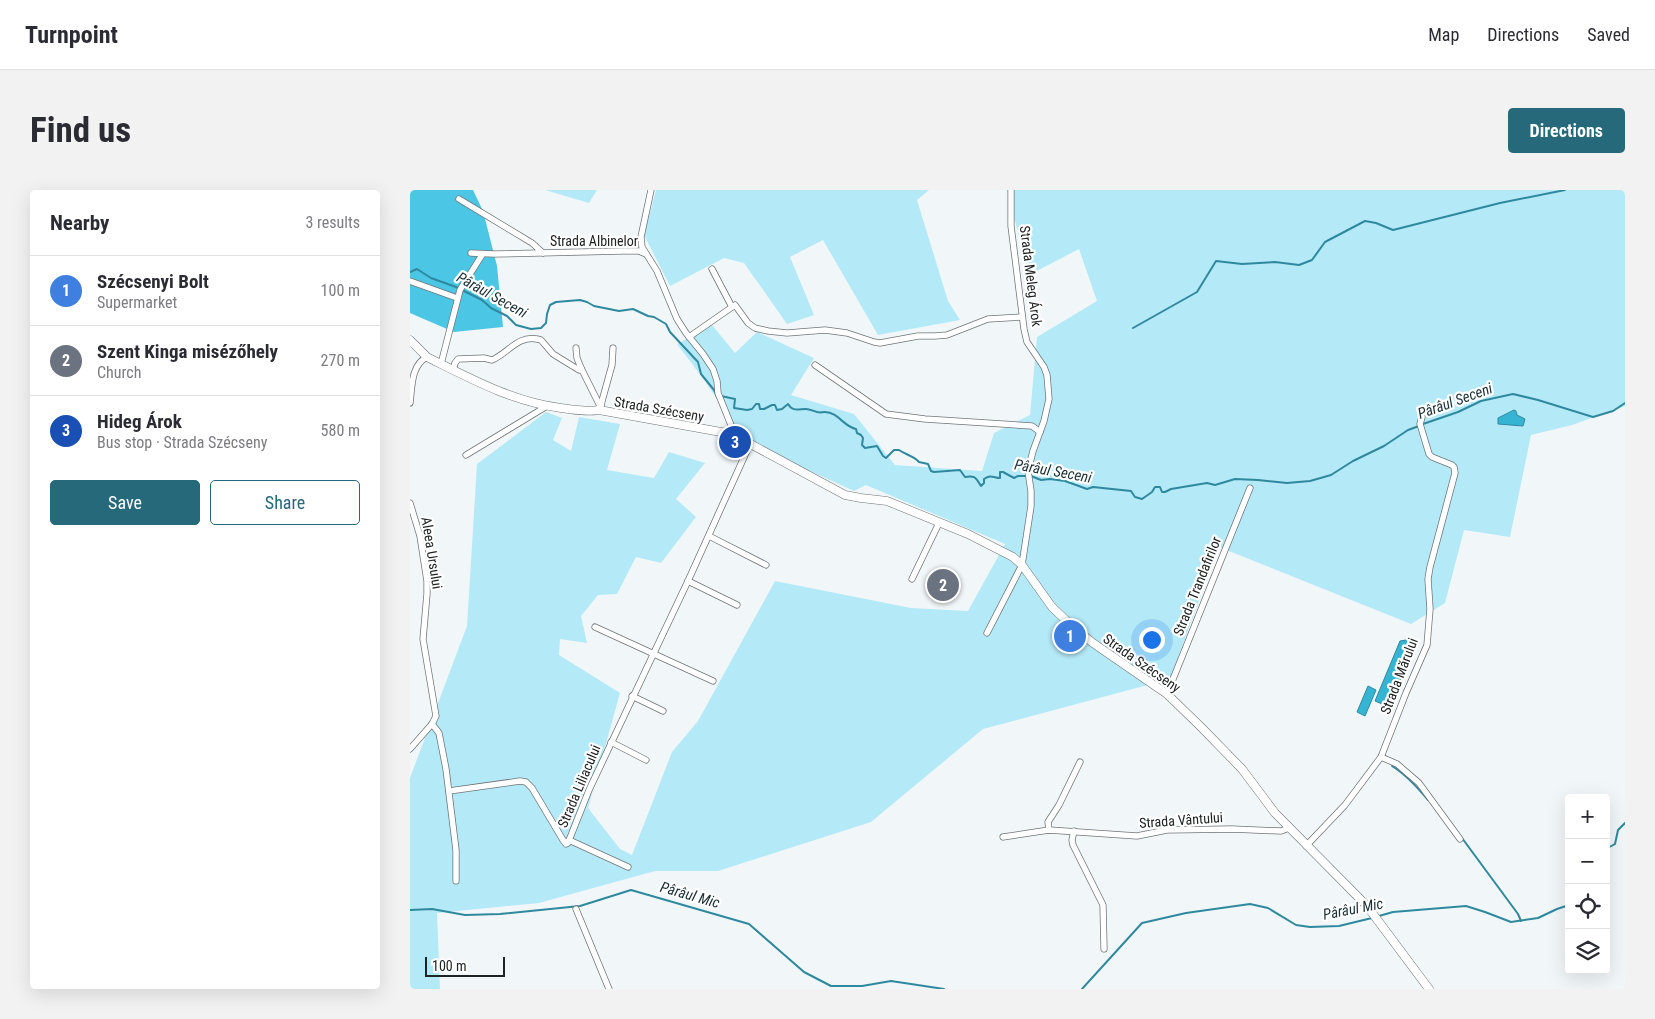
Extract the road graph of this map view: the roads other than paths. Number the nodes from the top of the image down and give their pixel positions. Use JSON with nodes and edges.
{"nodes":[{"id":1,"x":651,"y":190,"type":"edge"},
{"id":2,"x":1011,"y":190,"type":"edge"},
{"id":3,"x":460,"y":199,"type":"dead end"},
{"id":4,"x":471,"y":253,"type":"dead end"},
{"id":5,"x":543,"y":253,"type":"junction"},
{"id":6,"x":482,"y":254,"type":"junction"},
{"id":7,"x":646,"y":254,"type":"junction"},
{"id":8,"x":712,"y":269,"type":"dead end"},
{"id":9,"x":410,"y":280,"type":"edge"},
{"id":10,"x":457,"y":298,"type":"junction"},
{"id":11,"x":732,"y":306,"type":"junction"},
{"id":12,"x":1022,"y":317,"type":"junction"},
{"id":13,"x":689,"y":338,"type":"junction"},
{"id":14,"x":410,"y":340,"type":"edge"},
{"id":15,"x":576,"y":348,"type":"dead end"},
{"id":16,"x":613,"y":348,"type":"dead end"},
{"id":17,"x":427,"y":357,"type":"junction"},
{"id":18,"x":441,"y":364,"type":"junction"},
{"id":19,"x":815,"y":365,"type":"dead end"},
{"id":20,"x":581,"y":368,"type":"junction"},
{"id":21,"x":453,"y":370,"type":"junction"},
{"id":22,"x":410,"y":403,"type":"edge"},
{"id":23,"x":548,"y":406,"type":"junction"},
{"id":24,"x":600,"y":409,"type":"junction"},
{"id":25,"x":1422,"y":417,"type":"dead end"},
{"id":26,"x":1040,"y":432,"type":"junction"},
{"id":27,"x":732,"y":434,"type":"junction"},
{"id":28,"x":750,"y":444,"type":"junction"},
{"id":29,"x":466,"y":454,"type":"dead end"},
{"id":30,"x":1250,"y":488,"type":"dead end"},
{"id":31,"x":410,"y":503,"type":"edge"},
{"id":32,"x":940,"y":523,"type":"junction"},
{"id":33,"x":709,"y":536,"type":"junction"},
{"id":34,"x":766,"y":565,"type":"dead end"},
{"id":35,"x":1022,"y":565,"type":"junction"},
{"id":36,"x":912,"y":579,"type":"dead end"},
{"id":37,"x":688,"y":581,"type":"junction"},
{"id":38,"x":736,"y":605,"type":"dead end"},
{"id":39,"x":595,"y":626,"type":"dead end"},
{"id":40,"x":987,"y":633,"type":"dead end"},
{"id":41,"x":653,"y":653,"type":"junction"},
{"id":42,"x":713,"y":681,"type":"dead end"},
{"id":43,"x":1167,"y":694,"type":"junction"},
{"id":44,"x":632,"y":696,"type":"junction"},
{"id":45,"x":663,"y":711,"type":"dead end"},
{"id":46,"x":432,"y":724,"type":"junction"},
{"id":47,"x":611,"y":742,"type":"junction"},
{"id":48,"x":410,"y":748,"type":"edge"},
{"id":49,"x":1381,"y":757,"type":"junction"},
{"id":50,"x":646,"y":760,"type":"dead end"},
{"id":51,"x":1080,"y":762,"type":"dead end"},
{"id":52,"x":449,"y":791,"type":"junction"},
{"id":53,"x":1289,"y":828,"type":"junction"},
{"id":54,"x":1049,"y":830,"type":"junction"},
{"id":55,"x":1074,"y":831,"type":"junction"},
{"id":56,"x":1003,"y":837,"type":"dead end"},
{"id":57,"x":1460,"y":839,"type":"dead end"},
{"id":58,"x":570,"y":840,"type":"junction"},
{"id":59,"x":1306,"y":846,"type":"junction"},
{"id":60,"x":628,"y":867,"type":"dead end"},
{"id":61,"x":456,"y":881,"type":"dead end"},
{"id":62,"x":576,"y":909,"type":"dead end"},
{"id":63,"x":1104,"y":949,"type":"dead end"},
{"id":64,"x":609,"y":989,"type":"edge"},
{"id":65,"x":1429,"y":989,"type":"edge"}],
"edges":[{"from":1,"to":7,"type":"street"},
{"from":2,"to":12,"type":"street","name":"Strada Meleg Árok"},
{"from":3,"to":5,"type":"street","name":"Strada Albinelor"},
{"from":4,"to":6,"type":"street","name":"Strada Albinelor"},
{"from":5,"to":6,"type":"street","name":"Strada Albinelor"},
{"from":5,"to":7,"type":"street","name":"Strada Albinelor"},
{"from":6,"to":10,"type":"street"},
{"from":7,"to":13,"type":"street"},
{"from":8,"to":11,"type":"street"},
{"from":9,"to":10,"type":"street"},
{"from":10,"to":18,"type":"street"},
{"from":11,"to":12,"type":"street"},
{"from":11,"to":13,"type":"street"},
{"from":12,"to":26,"type":"street","name":"Strada Meleg Árok"},
{"from":13,"to":27,"type":"street"},
{"from":14,"to":17,"type":"street","name":"Strada Szécseny"},
{"from":15,"to":20,"type":"street"},
{"from":16,"to":24,"type":"street","name":"Strada Szécseny"},
{"from":17,"to":18,"type":"street","name":"Strada Szécseny"},
{"from":17,"to":22,"type":"street"},
{"from":18,"to":21,"type":"street","name":"Strada Szécseny"},
{"from":19,"to":26,"type":"street"},
{"from":20,"to":21,"type":"street"},
{"from":20,"to":24,"type":"street"},
{"from":21,"to":23,"type":"street","name":"Strada Szécseny"},
{"from":23,"to":24,"type":"street","name":"Strada Szécseny"},
{"from":23,"to":29,"type":"street"},
{"from":24,"to":27,"type":"street","name":"Strada Szécseny"},
{"from":25,"to":49,"type":"street","name":"Strada Mărului"},
{"from":26,"to":35,"type":"street","name":"Strada Meleg Árok"},
{"from":27,"to":28,"type":"street","name":"Strada Szécseny"},
{"from":28,"to":32,"type":"street","name":"Strada Szécseny"},
{"from":28,"to":33,"type":"street","name":"Strada Liliacului"},
{"from":30,"to":43,"type":"street","name":"Strada Trandafirilor"},
{"from":31,"to":46,"type":"street","name":"Aleea Ursului"},
{"from":32,"to":35,"type":"street","name":"Strada Szécseny"},
{"from":32,"to":36,"type":"street"},
{"from":33,"to":34,"type":"street"},
{"from":33,"to":37,"type":"street","name":"Strada Liliacului"},
{"from":35,"to":40,"type":"street","name":"Strada Meleg Árok"},
{"from":35,"to":43,"type":"street","name":"Strada Szécseny"},
{"from":37,"to":38,"type":"street"},
{"from":37,"to":41,"type":"street","name":"Strada Liliacului"},
{"from":39,"to":41,"type":"street"},
{"from":41,"to":42,"type":"street"},
{"from":41,"to":44,"type":"street","name":"Strada Liliacului"},
{"from":43,"to":53,"type":"street","name":"Strada Szécseny"},
{"from":44,"to":45,"type":"street"},
{"from":44,"to":47,"type":"street","name":"Strada Liliacului"},
{"from":46,"to":48,"type":"street"},
{"from":46,"to":52,"type":"street","name":"Aleea Ursului"},
{"from":47,"to":50,"type":"street","name":"Strada Liliacului"},
{"from":47,"to":58,"type":"street","name":"Strada Liliacului"},
{"from":49,"to":57,"type":"street"},
{"from":49,"to":59,"type":"street","name":"Strada Mărului"},
{"from":51,"to":54,"type":"street"},
{"from":52,"to":58,"type":"street","name":"Strada Liliacului"},
{"from":52,"to":61,"type":"street","name":"Aleea Ursului"},
{"from":53,"to":55,"type":"street","name":"Strada Vântului"},
{"from":53,"to":59,"type":"street","name":"Strada Szécseny"},
{"from":54,"to":55,"type":"street","name":"Strada Vântului"},
{"from":54,"to":56,"type":"street","name":"Strada Vântului"},
{"from":55,"to":63,"type":"street"},
{"from":58,"to":60,"type":"street","name":"Strada Liliacului"},
{"from":59,"to":65,"type":"street","name":"Strada Szécseny"},
{"from":62,"to":64,"type":"street"}]}
